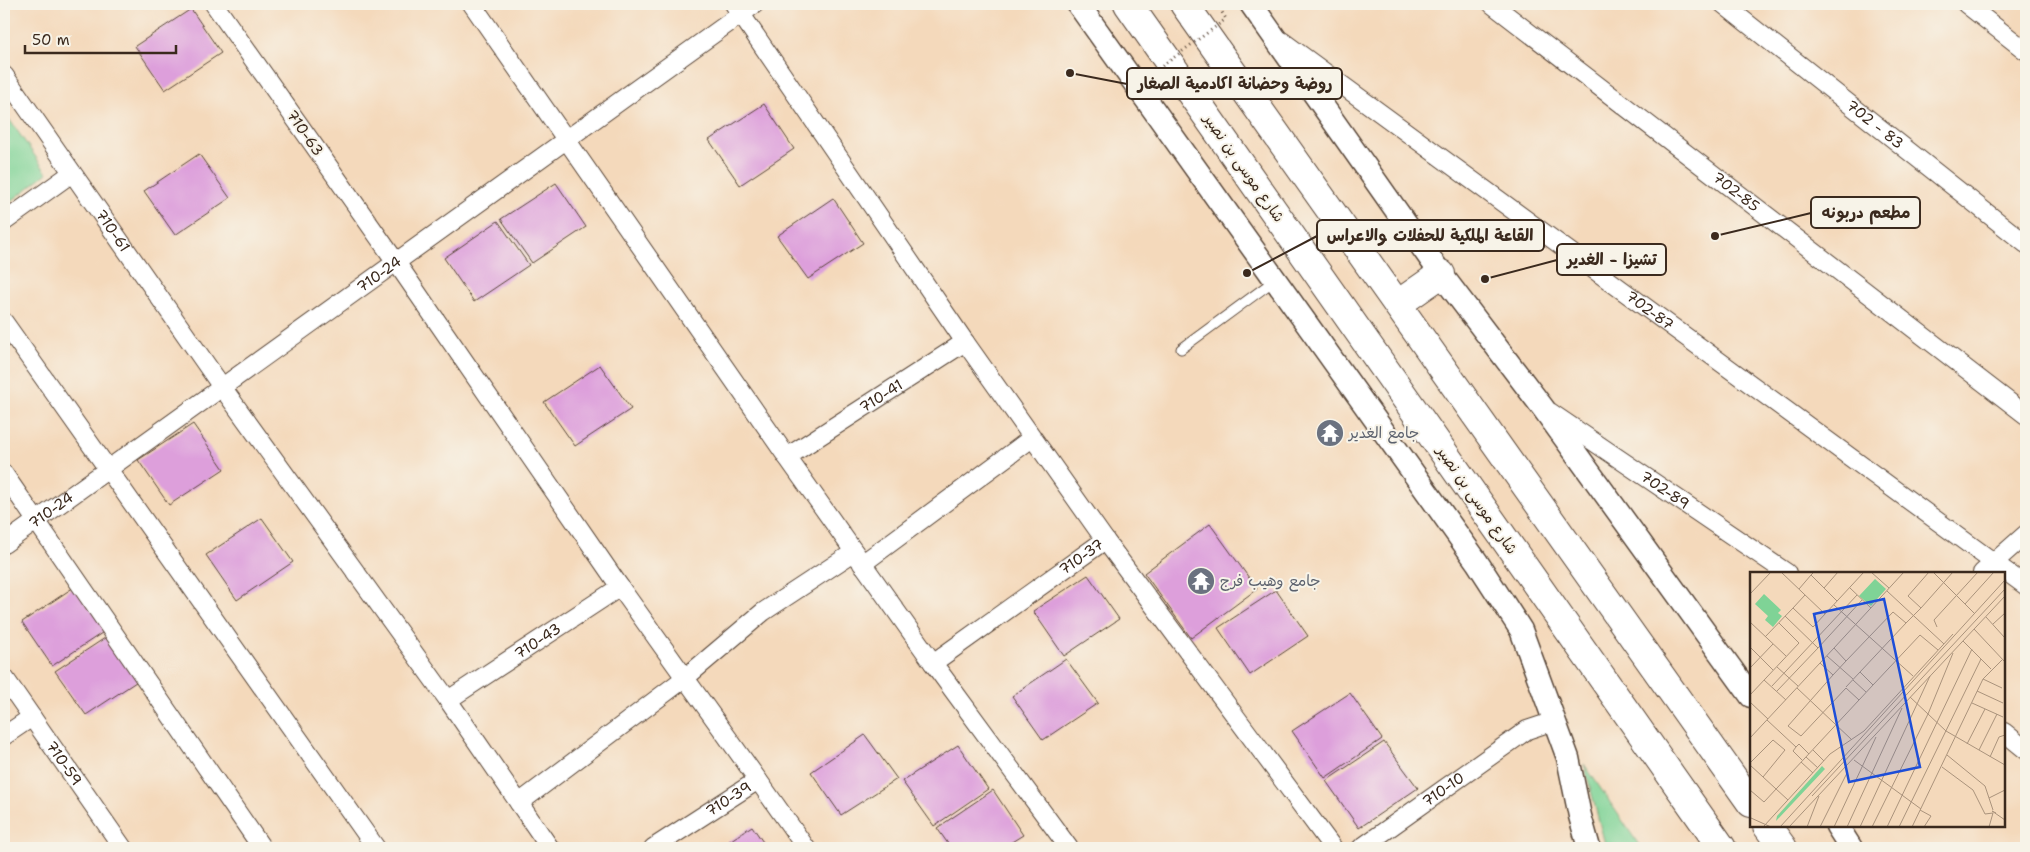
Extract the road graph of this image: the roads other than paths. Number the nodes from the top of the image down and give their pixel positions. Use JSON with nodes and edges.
{"nodes":[{"id":1,"x":214,"y":4,"type":"edge"},
{"id":2,"x":472,"y":4,"type":"edge"},
{"id":3,"x":1078,"y":4,"type":"edge"},
{"id":4,"x":1128,"y":4,"type":"edge"},
{"id":5,"x":1184,"y":4,"type":"edge"},
{"id":6,"x":1251,"y":4,"type":"edge"},
{"id":7,"x":1492,"y":4,"type":"edge"},
{"id":8,"x":1723,"y":4,"type":"edge"},
{"id":9,"x":1966,"y":4,"type":"edge"},
{"id":10,"x":743,"y":7,"type":"edge"},
{"id":11,"x":1275,"y":36,"type":"junction"},
{"id":12,"x":2026,"y":51,"type":"edge"},
{"id":13,"x":4,"y":75,"type":"edge"},
{"id":14,"x":566,"y":140,"type":"junction"},
{"id":15,"x":72,"y":173,"type":"junction"},
{"id":16,"x":4,"y":222,"type":"edge"},
{"id":17,"x":2026,"y":244,"type":"edge"},
{"id":18,"x":396,"y":262,"type":"junction"},
{"id":19,"x":1441,"y":274,"type":"junction"},
{"id":20,"x":1275,"y":280,"type":"junction"},
{"id":21,"x":1398,"y":304,"type":"junction"},
{"id":22,"x":4,"y":322,"type":"edge"},
{"id":23,"x":965,"y":342,"type":"junction"},
{"id":24,"x":1181,"y":349,"type":"dead end"},
{"id":25,"x":222,"y":387,"type":"junction"},
{"id":26,"x":1543,"y":408,"type":"junction"},
{"id":27,"x":2026,"y":415,"type":"edge"},
{"id":28,"x":1032,"y":438,"type":"junction"},
{"id":29,"x":787,"y":456,"type":"junction"},
{"id":30,"x":107,"y":470,"type":"junction"},
{"id":31,"x":4,"y":474,"type":"edge"},
{"id":32,"x":36,"y":520,"type":"junction"},
{"id":33,"x":2026,"y":534,"type":"edge"},
{"id":34,"x":1105,"y":540,"type":"junction"},
{"id":35,"x":4,"y":544,"type":"edge"},
{"id":36,"x":858,"y":558,"type":"junction"},
{"id":37,"x":1995,"y":561,"type":"junction"},
{"id":38,"x":1786,"y":572,"type":"edge"},
{"id":39,"x":1983,"y":572,"type":"edge"},
{"id":40,"x":2026,"y":586,"type":"edge"},
{"id":41,"x":620,"y":587,"type":"junction"},
{"id":42,"x":933,"y":663,"type":"junction"},
{"id":43,"x":4,"y":677,"type":"edge"},
{"id":44,"x":685,"y":678,"type":"junction"},
{"id":45,"x":1750,"y":695,"type":"edge"},
{"id":46,"x":448,"y":700,"type":"junction"},
{"id":47,"x":32,"y":717,"type":"junction"},
{"id":48,"x":1554,"y":721,"type":"junction"},
{"id":49,"x":2005,"y":733,"type":"edge"},
{"id":50,"x":4,"y":736,"type":"edge"},
{"id":51,"x":2026,"y":750,"type":"edge"},
{"id":52,"x":758,"y":780,"type":"junction"},
{"id":53,"x":1750,"y":802,"type":"edge"},
{"id":54,"x":519,"y":803,"type":"junction"},
{"id":55,"x":1768,"y":827,"type":"edge"},
{"id":56,"x":1838,"y":827,"type":"edge"},
{"id":57,"x":123,"y":848,"type":"edge"},
{"id":58,"x":262,"y":848,"type":"edge"},
{"id":59,"x":376,"y":848,"type":"edge"},
{"id":60,"x":550,"y":848,"type":"edge"},
{"id":61,"x":653,"y":848,"type":"edge"},
{"id":62,"x":806,"y":848,"type":"edge"},
{"id":63,"x":1069,"y":848,"type":"edge"},
{"id":64,"x":1333,"y":848,"type":"edge"},
{"id":65,"x":1361,"y":848,"type":"edge"},
{"id":66,"x":1589,"y":848,"type":"edge"},
{"id":67,"x":1722,"y":848,"type":"edge"},
{"id":68,"x":1783,"y":848,"type":"edge"},
{"id":69,"x":1851,"y":848,"type":"edge"}],
"edges":[{"from":1,"to":18,"type":"street","name":"710-63"},
{"from":2,"to":14,"type":"street"},
{"from":3,"to":20,"type":"street"},
{"from":4,"to":67,"type":"main road","name":"شارع موسى بن نصير"},
{"from":5,"to":21,"type":"main road"},
{"from":6,"to":11,"type":"street"},
{"from":7,"to":27,"type":"street","name":"702-85"},
{"from":8,"to":17,"type":"street","name":"702 - 83"},
{"from":9,"to":12,"type":"street"},
{"from":10,"to":14,"type":"street","name":"710-24"},
{"from":10,"to":23,"type":"street"},
{"from":11,"to":19,"type":"street"},
{"from":11,"to":37,"type":"street","name":"702-87"},
{"from":13,"to":15,"type":"street","name":"710-61"},
{"from":14,"to":18,"type":"street","name":"710-24"},
{"from":14,"to":29,"type":"street"},
{"from":15,"to":16,"type":"street"},
{"from":15,"to":25,"type":"street","name":"710-61"},
{"from":18,"to":25,"type":"street","name":"710-24"},
{"from":18,"to":41,"type":"street"},
{"from":19,"to":21,"type":"main road"},
{"from":19,"to":26,"type":"street"},
{"from":20,"to":24,"type":"lane"},
{"from":20,"to":48,"type":"street"},
{"from":21,"to":53,"type":"main road"},
{"from":22,"to":30,"type":"street"},
{"from":23,"to":28,"type":"street"},
{"from":23,"to":29,"type":"street","name":"710-41"},
{"from":25,"to":30,"type":"street","name":"710-24"},
{"from":25,"to":46,"type":"street"},
{"from":26,"to":38,"type":"street","name":"702-89"},
{"from":26,"to":45,"type":"street"},
{"from":28,"to":34,"type":"street"},
{"from":28,"to":36,"type":"street"},
{"from":29,"to":36,"type":"street"},
{"from":30,"to":32,"type":"street","name":"710-24"},
{"from":30,"to":59,"type":"street"},
{"from":31,"to":32,"type":"street"},
{"from":32,"to":35,"type":"street","name":"710-24"},
{"from":32,"to":58,"type":"street"},
{"from":33,"to":37,"type":"street"},
{"from":34,"to":42,"type":"street","name":"710-37"},
{"from":34,"to":64,"type":"street","name":"710-37"},
{"from":36,"to":42,"type":"street"},
{"from":36,"to":44,"type":"street"},
{"from":37,"to":39,"type":"street"},
{"from":37,"to":40,"type":"street","name":"702-87"},
{"from":41,"to":44,"type":"street"},
{"from":41,"to":46,"type":"street","name":"710-43"},
{"from":42,"to":63,"type":"street"},
{"from":43,"to":47,"type":"street","name":"710-59"},
{"from":44,"to":52,"type":"street"},
{"from":44,"to":54,"type":"street"},
{"from":46,"to":54,"type":"street"},
{"from":47,"to":50,"type":"street"},
{"from":47,"to":57,"type":"street","name":"710-59"},
{"from":48,"to":65,"type":"street","name":"710-10"},
{"from":48,"to":66,"type":"street"},
{"from":49,"to":51,"type":"street"},
{"from":52,"to":61,"type":"street","name":"710-39"},
{"from":52,"to":62,"type":"street","name":"710-39"},
{"from":54,"to":60,"type":"street"},
{"from":55,"to":68,"type":"main road"},
{"from":56,"to":69,"type":"street"}]}
